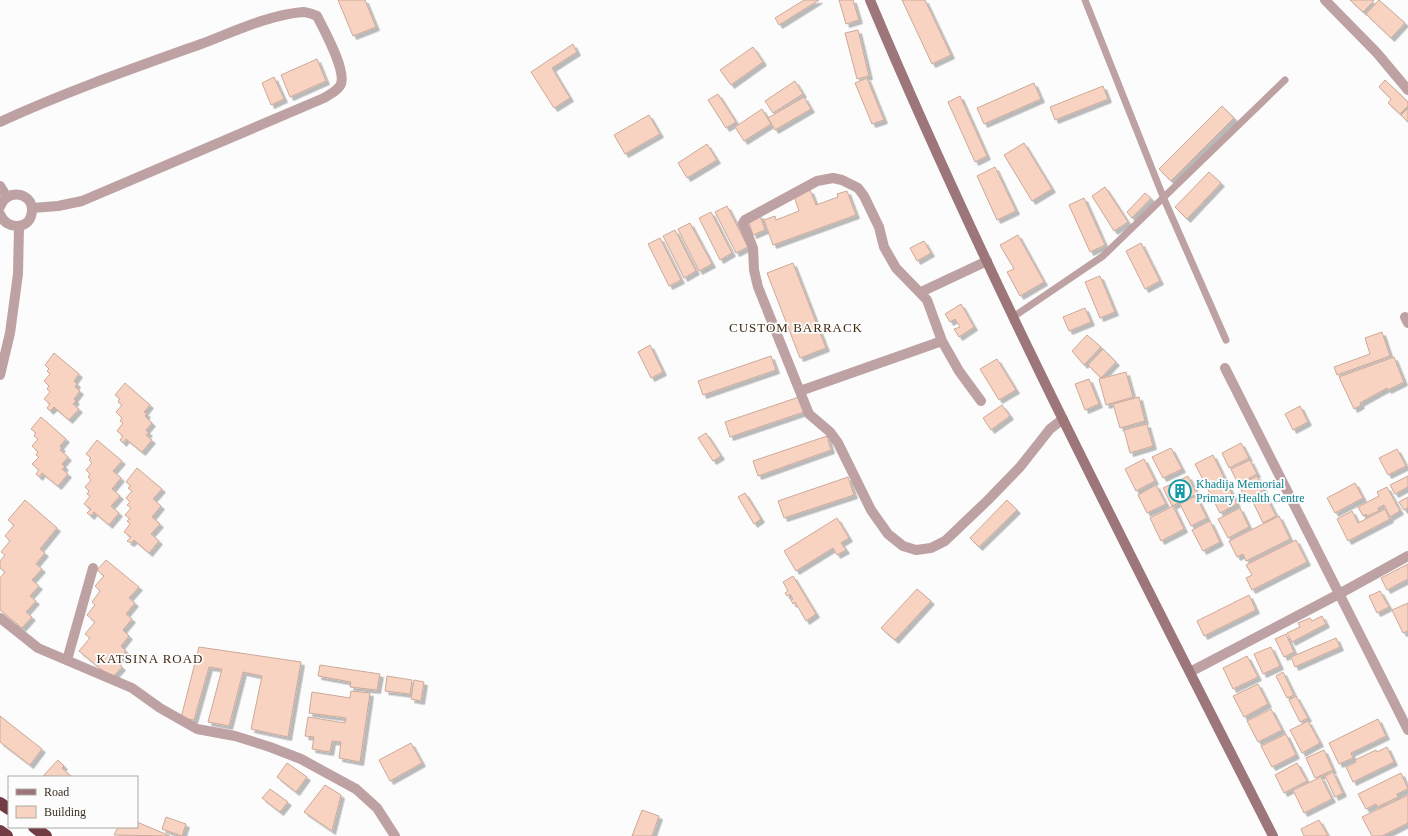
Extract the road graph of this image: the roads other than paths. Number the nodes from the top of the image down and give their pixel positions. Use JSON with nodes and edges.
{"nodes":[{"id":1,"x":870,"y":0,"type":"edge"},
{"id":2,"x":1085,"y":0,"type":"edge"},
{"id":3,"x":1325,"y":0,"type":"edge"},
{"id":4,"x":1285,"y":80,"type":"dead end"},
{"id":5,"x":1408,"y":90,"type":"edge"},
{"id":6,"x":0,"y":122,"type":"edge"},
{"id":7,"x":0,"y":186,"type":"edge"},
{"id":8,"x":6,"y":197,"type":"junction"},
{"id":9,"x":1164,"y":199,"type":"junction"},
{"id":10,"x":0,"y":207,"type":"edge"},
{"id":11,"x":32,"y":208,"type":"junction"},
{"id":12,"x":0,"y":214,"type":"edge"},
{"id":13,"x":18,"y":226,"type":"junction"},
{"id":14,"x":987,"y":261,"type":"junction"},
{"id":15,"x":921,"y":292,"type":"junction"},
{"id":16,"x":1013,"y":317,"type":"junction"},
{"id":17,"x":1226,"y":340,"type":"dead end"},
{"id":18,"x":942,"y":341,"type":"junction"},
{"id":19,"x":1225,"y":368,"type":"dead end"},
{"id":20,"x":0,"y":375,"type":"edge"},
{"id":21,"x":800,"y":391,"type":"junction"},
{"id":22,"x":981,"y":401,"type":"dead end"},
{"id":23,"x":1063,"y":419,"type":"junction"},
{"id":24,"x":1408,"y":556,"type":"edge"},
{"id":25,"x":93,"y":568,"type":"dead end"},
{"id":26,"x":1339,"y":594,"type":"junction"},
{"id":27,"x":0,"y":618,"type":"edge"},
{"id":28,"x":67,"y":660,"type":"junction"},
{"id":29,"x":1190,"y":672,"type":"junction"},
{"id":30,"x":1408,"y":730,"type":"edge"},
{"id":31,"x":35,"y":828,"type":"edge"},
{"id":32,"x":0,"y":831,"type":"edge"},
{"id":33,"x":7,"y":836,"type":"edge"},
{"id":34,"x":46,"y":836,"type":"edge"},
{"id":35,"x":395,"y":836,"type":"edge"},
{"id":36,"x":1274,"y":836,"type":"edge"}],
"edges":[{"from":1,"to":14,"type":"main road"},
{"from":2,"to":9,"type":"lane"},
{"from":3,"to":5,"type":"street"},
{"from":4,"to":9,"type":"lane"},
{"from":6,"to":11,"type":"street"},
{"from":7,"to":8,"type":"street"},
{"from":8,"to":10,"type":"street"},
{"from":8,"to":11,"type":"street"},
{"from":9,"to":16,"type":"lane"},
{"from":9,"to":17,"type":"lane"},
{"from":11,"to":13,"type":"street"},
{"from":12,"to":13,"type":"street"},
{"from":13,"to":20,"type":"street"},
{"from":14,"to":15,"type":"street"},
{"from":14,"to":16,"type":"main road"},
{"from":15,"to":18,"type":"street"},
{"from":15,"to":21,"type":"street"},
{"from":16,"to":23,"type":"main road"},
{"from":18,"to":21,"type":"street"},
{"from":18,"to":22,"type":"street"},
{"from":19,"to":26,"type":"street"},
{"from":21,"to":23,"type":"street"},
{"from":23,"to":29,"type":"main road"},
{"from":24,"to":26,"type":"street"},
{"from":25,"to":28,"type":"street"},
{"from":26,"to":29,"type":"street"},
{"from":26,"to":30,"type":"street"},
{"from":27,"to":28,"type":"street"},
{"from":28,"to":35,"type":"street"},
{"from":29,"to":36,"type":"main road"},
{"from":31,"to":34,"type":"highway"},
{"from":32,"to":33,"type":"highway"}]}
